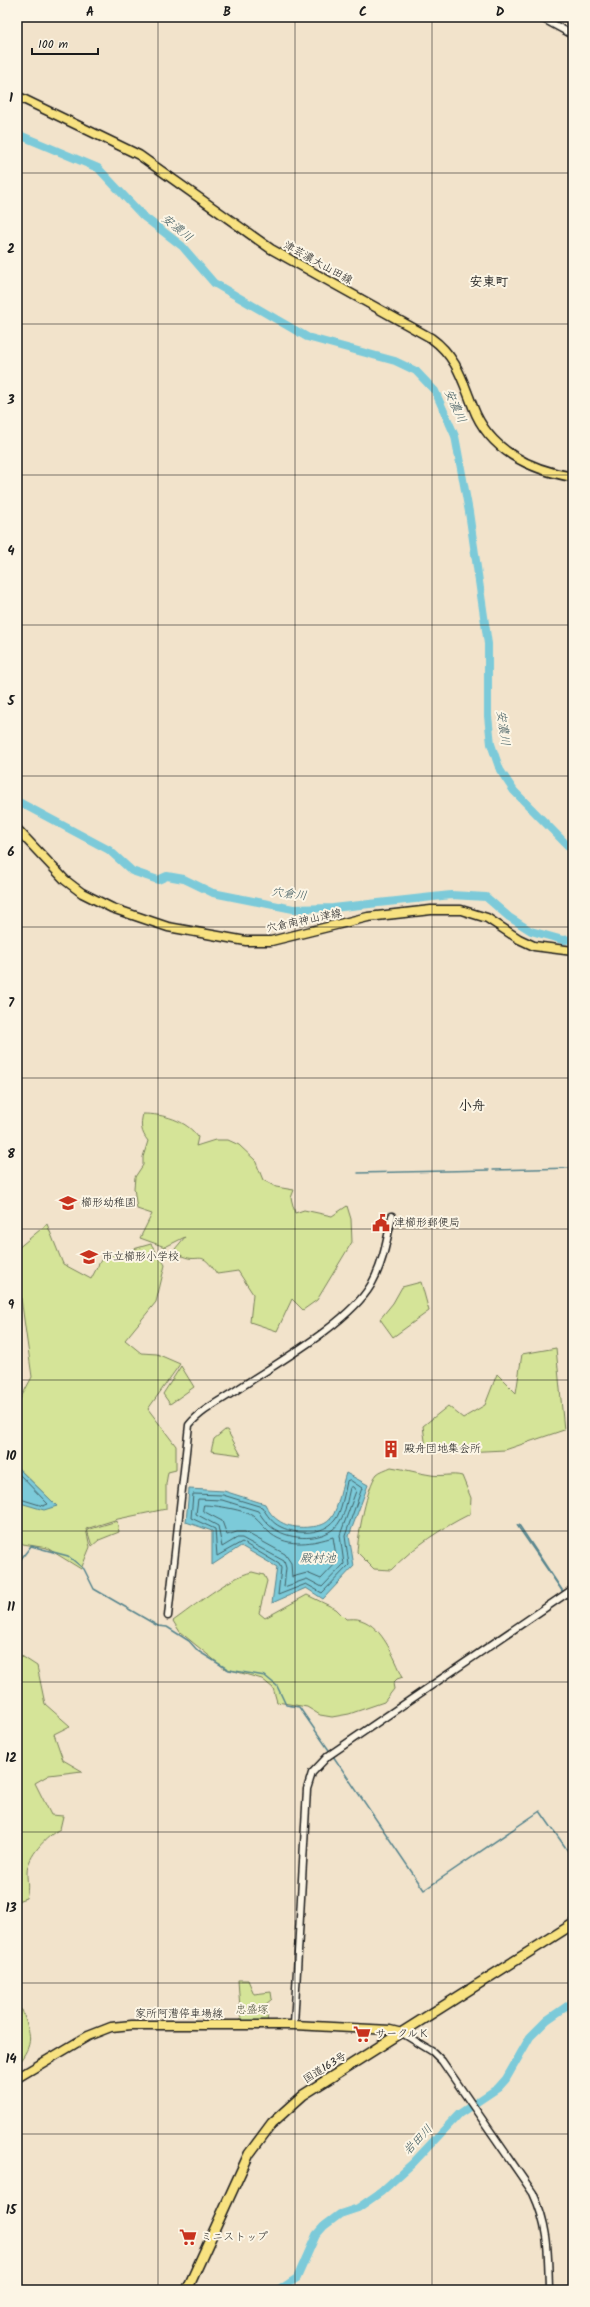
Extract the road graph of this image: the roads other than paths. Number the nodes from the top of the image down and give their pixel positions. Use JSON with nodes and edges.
{"nodes":[{"id":1,"x":540,"y":17,"type":"edge"},
{"id":2,"x":573,"y":35,"type":"edge"},
{"id":3,"x":17,"y":96,"type":"edge"},
{"id":4,"x":573,"y":477,"type":"edge"},
{"id":5,"x":17,"y":829,"type":"edge"},
{"id":6,"x":573,"y":951,"type":"edge"},
{"id":7,"x":392,"y":1216,"type":"dead end"},
{"id":8,"x":573,"y":1589,"type":"edge"},
{"id":9,"x":168,"y":1616,"type":"dead end"},
{"id":10,"x":573,"y":1924,"type":"edge"},
{"id":11,"x":294,"y":2025,"type":"junction"},
{"id":12,"x":402,"y":2033,"type":"junction"},
{"id":13,"x":17,"y":2078,"type":"edge"},
{"id":14,"x":187,"y":2290,"type":"edge"},
{"id":15,"x":549,"y":2290,"type":"edge"}],
"edges":[{"from":1,"to":2,"type":"street"},
{"from":3,"to":4,"type":"main road","name":"津芸濃大山田線"},
{"from":5,"to":6,"type":"main road","name":"穴倉南神山津線"},
{"from":7,"to":9,"type":"street"},
{"from":8,"to":11,"type":"street"},
{"from":10,"to":12,"type":"highway","name":"国道163号"},
{"from":11,"to":12,"type":"main road","name":"家所阿漕停車場線"},
{"from":11,"to":13,"type":"main road","name":"家所阿漕停車場線"},
{"from":12,"to":14,"type":"highway","name":"国道163号"},
{"from":12,"to":15,"type":"street"}]}
